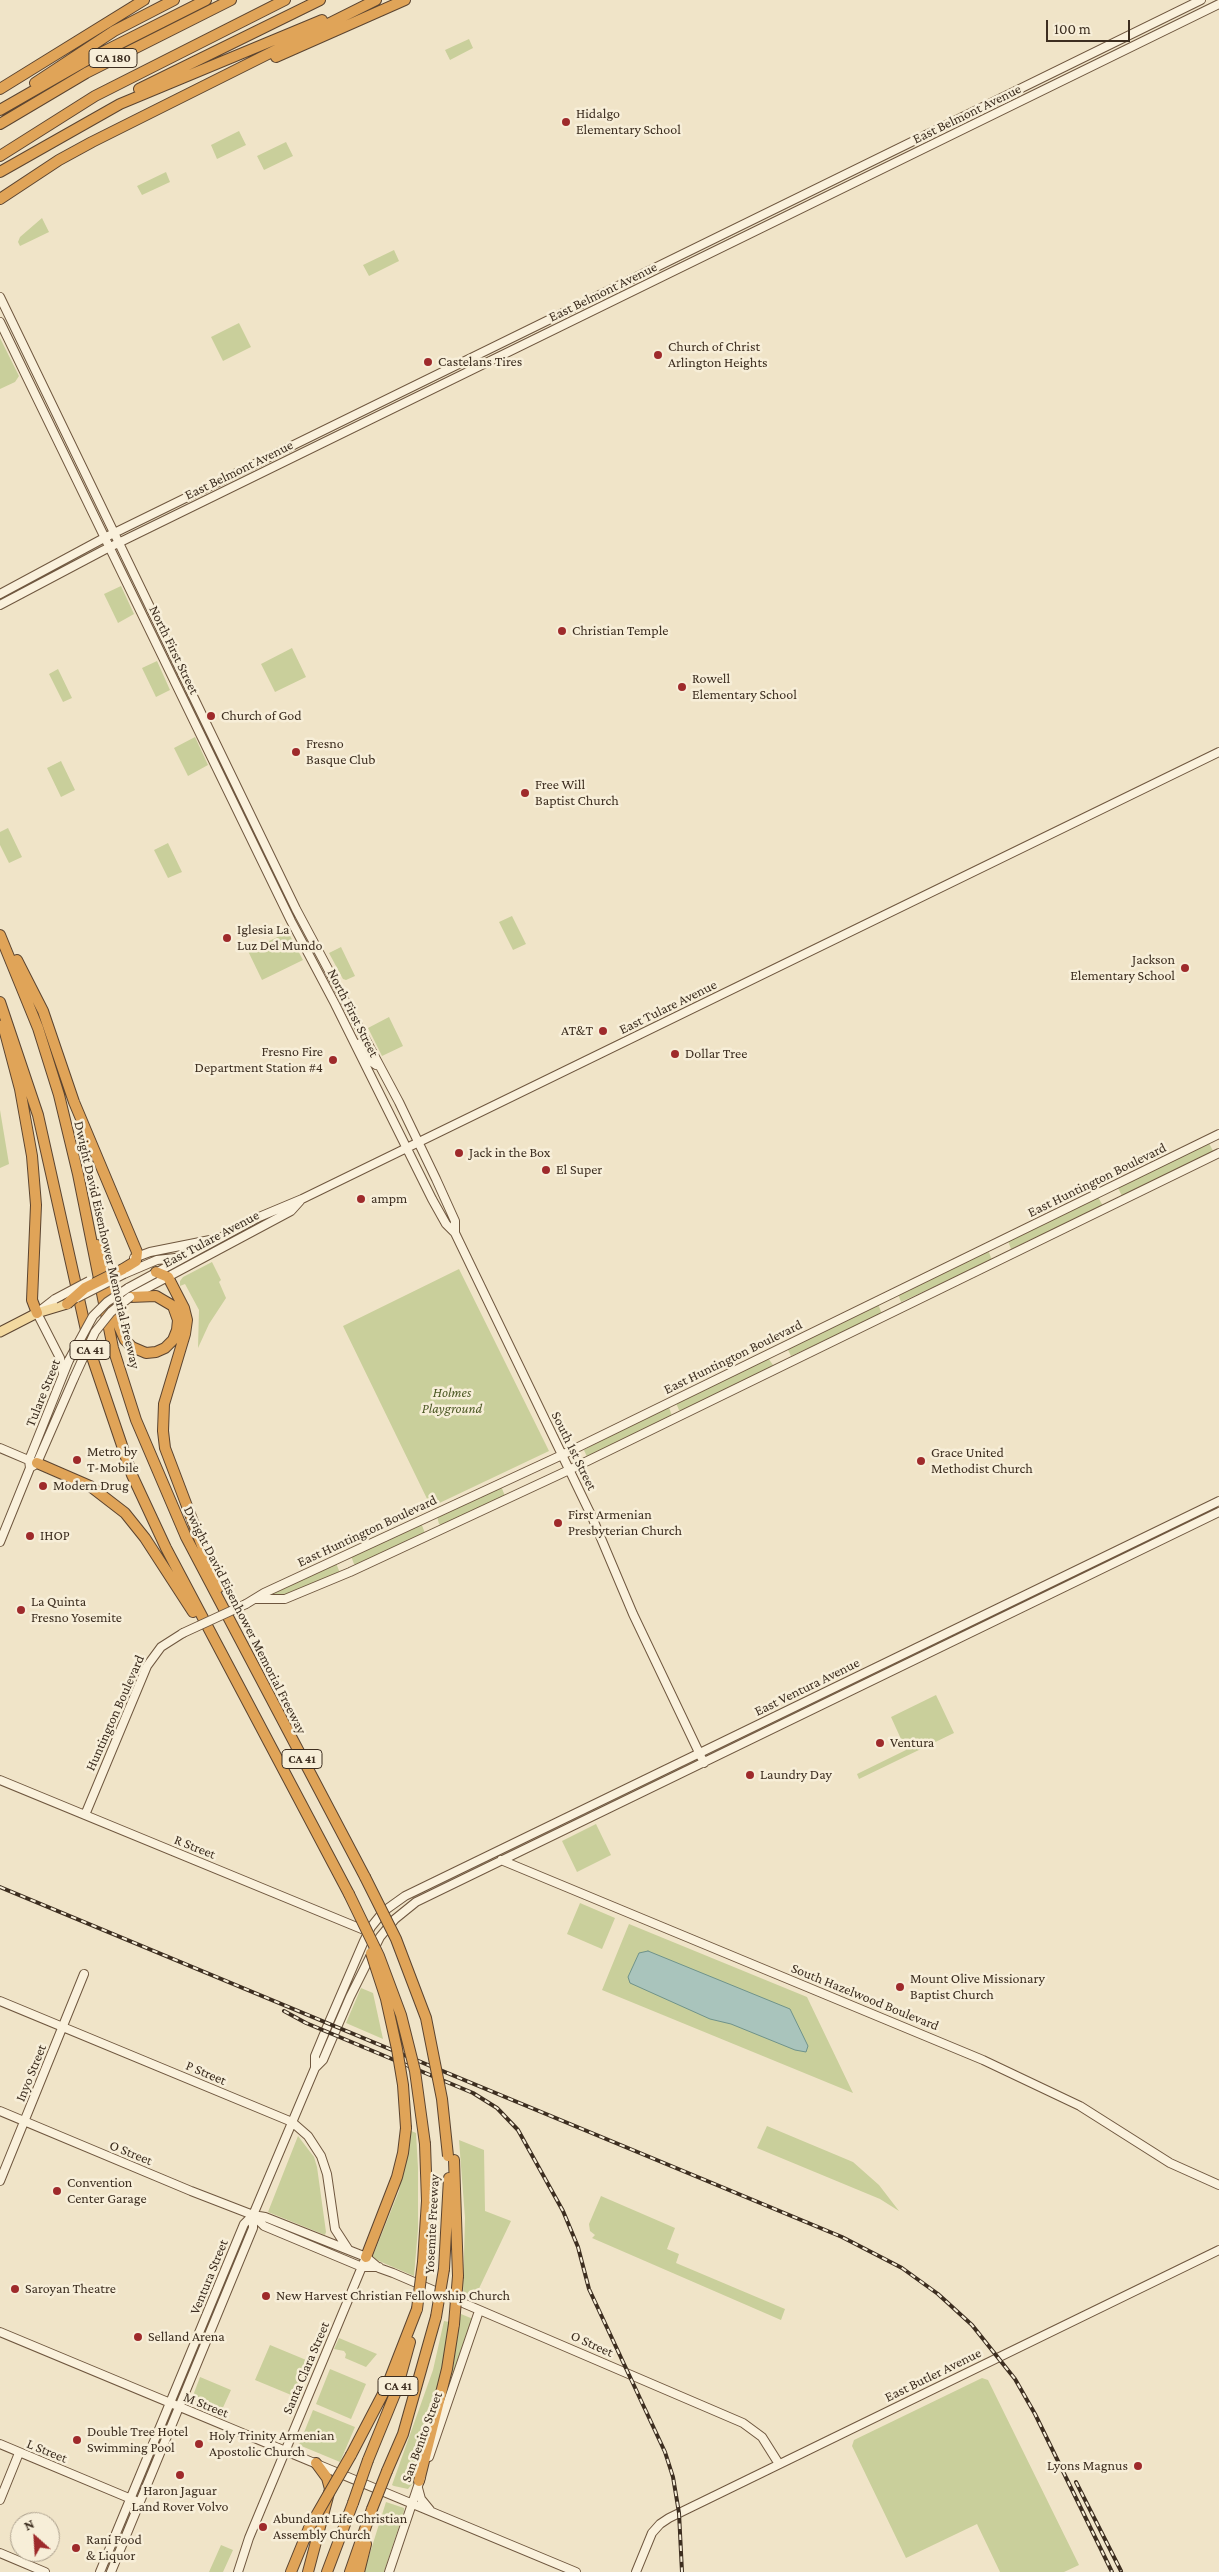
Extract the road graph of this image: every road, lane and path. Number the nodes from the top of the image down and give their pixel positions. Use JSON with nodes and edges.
{"nodes":[{"id":1,"x":132,"y":0,"type":"edge"},
{"id":2,"x":144,"y":0,"type":"edge"},
{"id":3,"x":174,"y":0,"type":"edge"},
{"id":4,"x":206,"y":0,"type":"edge"},
{"id":5,"x":231,"y":0,"type":"edge"},
{"id":6,"x":285,"y":0,"type":"edge"},
{"id":7,"x":293,"y":0,"type":"edge"},
{"id":8,"x":320,"y":0,"type":"edge"},
{"id":9,"x":368,"y":0,"type":"edge"},
{"id":10,"x":376,"y":0,"type":"edge"},
{"id":11,"x":405,"y":0,"type":"edge"},
{"id":12,"x":1201,"y":0,"type":"edge"},
{"id":13,"x":1219,"y":4,"type":"edge"},
{"id":14,"x":249,"y":18,"type":"junction"},
{"id":15,"x":2,"y":88,"type":"edge"},
{"id":16,"x":188,"y":94,"type":"junction"},
{"id":17,"x":0,"y":109,"type":"edge"},
{"id":18,"x":0,"y":124,"type":"edge"},
{"id":19,"x":0,"y":156,"type":"edge"},
{"id":20,"x":0,"y":170,"type":"edge"},
{"id":21,"x":0,"y":199,"type":"edge"},
{"id":22,"x":0,"y":297,"type":"edge"},
{"id":23,"x":0,"y":322,"type":"edge"},
{"id":24,"x":413,"y":387,"type":"junction"},
{"id":25,"x":371,"y":419,"type":"junction"},
{"id":26,"x":115,"y":533,"type":"junction"},
{"id":27,"x":106,"y":538,"type":"junction"},
{"id":28,"x":120,"y":542,"type":"junction"},
{"id":29,"x":110,"y":547,"type":"junction"},
{"id":30,"x":0,"y":594,"type":"edge"},
{"id":31,"x":0,"y":605,"type":"edge"},
{"id":32,"x":144,"y":618,"type":"junction"},
{"id":33,"x":172,"y":652,"type":"junction"},
{"id":34,"x":1219,"y":752,"type":"edge"},
{"id":35,"x":0,"y":928,"type":"edge"},
{"id":36,"x":0,"y":935,"type":"edge"},
{"id":37,"x":0,"y":1002,"type":"edge"},
{"id":38,"x":0,"y":1017,"type":"edge"},
{"id":39,"x":351,"y":1036,"type":"junction"},
{"id":40,"x":378,"y":1065,"type":"junction"},
{"id":41,"x":1219,"y":1134,"type":"edge"},
{"id":42,"x":419,"y":1142,"type":"junction"},
{"id":43,"x":407,"y":1148,"type":"junction"},
{"id":44,"x":1219,"y":1153,"type":"edge"},
{"id":45,"x":78,"y":1174,"type":"junction"},
{"id":46,"x":302,"y":1200,"type":"junction"},
{"id":47,"x":290,"y":1203,"type":"junction"},
{"id":48,"x":259,"y":1216,"type":"junction"},
{"id":49,"x":265,"y":1224,"type":"junction"},
{"id":50,"x":455,"y":1233,"type":"junction"},
{"id":51,"x":222,"y":1236,"type":"junction"},
{"id":52,"x":233,"y":1242,"type":"junction"},
{"id":53,"x":211,"y":1255,"type":"junction"},
{"id":54,"x":138,"y":1256,"type":"junction"},
{"id":55,"x":187,"y":1256,"type":"junction"},
{"id":56,"x":123,"y":1269,"type":"junction"},
{"id":57,"x":156,"y":1272,"type":"junction"},
{"id":58,"x":168,"y":1277,"type":"junction"},
{"id":59,"x":131,"y":1294,"type":"junction"},
{"id":60,"x":67,"y":1304,"type":"joint"},
{"id":61,"x":38,"y":1313,"type":"junction"},
{"id":62,"x":0,"y":1332,"type":"edge"},
{"id":63,"x":62,"y":1379,"type":"junction"},
{"id":64,"x":671,"y":1401,"type":"junction"},
{"id":65,"x":678,"y":1416,"type":"junction"},
{"id":66,"x":0,"y":1448,"type":"edge"},
{"id":67,"x":562,"y":1455,"type":"junction"},
{"id":68,"x":32,"y":1464,"type":"junction"},
{"id":69,"x":569,"y":1470,"type":"junction"},
{"id":70,"x":1219,"y":1501,"type":"edge"},
{"id":71,"x":1219,"y":1512,"type":"edge"},
{"id":72,"x":0,"y":1542,"type":"edge"},
{"id":73,"x":256,"y":1599,"type":"junction"},
{"id":74,"x":183,"y":1633,"type":"joint"},
{"id":75,"x":240,"y":1642,"type":"junction"},
{"id":76,"x":236,"y":1678,"type":"junction"},
{"id":77,"x":700,"y":1754,"type":"junction"},
{"id":78,"x":704,"y":1763,"type":"junction"},
{"id":79,"x":0,"y":1780,"type":"edge"},
{"id":80,"x":84,"y":1815,"type":"junction"},
{"id":81,"x":490,"y":1855,"type":"junction"},
{"id":82,"x":502,"y":1860,"type":"junction"},
{"id":83,"x":348,"y":1890,"type":"junction"},
{"id":84,"x":406,"y":1896,"type":"joint"},
{"id":85,"x":416,"y":1902,"type":"joint"},
{"id":86,"x":368,"y":1932,"type":"junction"},
{"id":87,"x":380,"y":1937,"type":"junction"},
{"id":88,"x":84,"y":1974,"type":"dead end"},
{"id":89,"x":0,"y":2001,"type":"edge"},
{"id":90,"x":63,"y":2027,"type":"junction"},
{"id":91,"x":315,"y":2068,"type":"junction"},
{"id":92,"x":0,"y":2112,"type":"edge"},
{"id":93,"x":25,"y":2122,"type":"junction"},
{"id":94,"x":292,"y":2122,"type":"junction"},
{"id":95,"x":451,"y":2158,"type":"junction"},
{"id":96,"x":0,"y":2181,"type":"edge"},
{"id":97,"x":1219,"y":2185,"type":"edge"},
{"id":98,"x":253,"y":2216,"type":"junction"},
{"id":99,"x":335,"y":2229,"type":"junction"},
{"id":100,"x":327,"y":2242,"type":"junction"},
{"id":101,"x":1219,"y":2250,"type":"edge"},
{"id":102,"x":349,"y":2251,"type":"junction"},
{"id":103,"x":364,"y":2262,"type":"junction"},
{"id":104,"x":379,"y":2268,"type":"junction"},
{"id":105,"x":355,"y":2285,"type":"junction"},
{"id":106,"x":417,"y":2309,"type":"junction"},
{"id":107,"x":480,"y":2310,"type":"junction"},
{"id":108,"x":0,"y":2332,"type":"edge"},
{"id":109,"x":169,"y":2403,"type":"junction"},
{"id":110,"x":179,"y":2408,"type":"junction"},
{"id":111,"x":0,"y":2444,"type":"edge"},
{"id":112,"x":285,"y":2450,"type":"junction"},
{"id":113,"x":19,"y":2453,"type":"junction"},
{"id":114,"x":316,"y":2463,"type":"junction"},
{"id":115,"x":779,"y":2464,"type":"junction"},
{"id":116,"x":419,"y":2481,"type":"junction"},
{"id":117,"x":132,"y":2499,"type":"junction"},
{"id":118,"x":0,"y":2500,"type":"edge"},
{"id":119,"x":140,"y":2502,"type":"junction"},
{"id":120,"x":412,"y":2504,"type":"junction"},
{"id":121,"x":372,"y":2509,"type":"junction"},
{"id":122,"x":431,"y":2511,"type":"junction"},
{"id":123,"x":0,"y":2553,"type":"edge"},
{"id":124,"x":45,"y":2572,"type":"edge"},
{"id":125,"x":100,"y":2572,"type":"edge"},
{"id":126,"x":111,"y":2572,"type":"edge"},
{"id":127,"x":238,"y":2572,"type":"edge"},
{"id":128,"x":291,"y":2572,"type":"edge"},
{"id":129,"x":308,"y":2572,"type":"edge"},
{"id":130,"x":327,"y":2572,"type":"edge"},
{"id":131,"x":350,"y":2572,"type":"edge"},
{"id":132,"x":359,"y":2572,"type":"edge"},
{"id":133,"x":389,"y":2572,"type":"edge"},
{"id":134,"x":576,"y":2572,"type":"edge"},
{"id":135,"x":636,"y":2572,"type":"edge"}],
"edges":[{"from":1,"to":15,"type":"highway"},
{"from":2,"to":15,"type":"highway"},
{"from":3,"to":17,"type":"highway"},
{"from":4,"to":17,"type":"highway"},
{"from":5,"to":18,"type":"highway","number":"CA 180"},
{"from":6,"to":14,"type":"highway","number":"CA 180"},
{"from":7,"to":14,"type":"highway"},
{"from":8,"to":20,"type":"highway"},
{"from":9,"to":20,"type":"highway"},
{"from":10,"to":16,"type":"highway"},
{"from":11,"to":16,"type":"highway"},
{"from":12,"to":24,"type":"main road","name":"East Belmont Avenue"},
{"from":13,"to":25,"type":"main road","name":"East Belmont Avenue"},
{"from":14,"to":19,"type":"highway","number":"CA 180"},
{"from":16,"to":21,"type":"highway"},
{"from":22,"to":26,"type":"main road","name":"North First Street"},
{"from":23,"to":27,"type":"main road","name":"North First Street"},
{"from":24,"to":25,"type":"main road"},
{"from":24,"to":26,"type":"main road","name":"East Belmont Avenue"},
{"from":25,"to":28,"type":"main road","name":"East Belmont Avenue"},
{"from":26,"to":27,"type":"main road","name":"East Belmont Avenue"},
{"from":26,"to":28,"type":"main road","name":"North First Street"},
{"from":27,"to":29,"type":"main road","name":"North First Street"},
{"from":27,"to":30,"type":"main road","name":"East Belmont Avenue"},
{"from":28,"to":29,"type":"main road","name":"East Belmont Avenue"},
{"from":28,"to":33,"type":"main road","name":"North First Street"},
{"from":29,"to":31,"type":"main road","name":"East Belmont Avenue"},
{"from":29,"to":32,"type":"main road","name":"North First Street"},
{"from":32,"to":33,"type":"main road"},
{"from":32,"to":39,"type":"main road","name":"North First Street"},
{"from":33,"to":40,"type":"main road","name":"North First Street"},
{"from":34,"to":42,"type":"main road","name":"East Tulare Avenue"},
{"from":35,"to":54,"type":"highway"},
{"from":36,"to":45,"type":"highway","name":"Dwight David Eisenhower Memorial Freeway","number":"CA 41"},
{"from":37,"to":76,"type":"highway","number":"CA 41"},
{"from":38,"to":61,"type":"highway"},
{"from":39,"to":40,"type":"main road"},
{"from":39,"to":43,"type":"main road","name":"North First Street"},
{"from":40,"to":42,"type":"main road","name":"South 1st Street"},
{"from":41,"to":64,"type":"main road","name":"East Huntington Boulevard"},
{"from":42,"to":43,"type":"main road","name":"East Tulare Avenue"},
{"from":42,"to":50,"type":"main road","name":"South 1st Street"},
{"from":43,"to":46,"type":"main road","name":"East Tulare Avenue"},
{"from":43,"to":50,"type":"main road","name":"South 1st Street"},
{"from":44,"to":65,"type":"main road","name":"East Huntington Boulevard"},
{"from":45,"to":59,"type":"highway"},
{"from":45,"to":75,"type":"highway","name":"Dwight David Eisenhower Memorial Freeway","number":"CA 41"},
{"from":46,"to":47,"type":"main road","name":"East Tulare Avenue"},
{"from":46,"to":49,"type":"main road","name":"East Tulare Avenue"},
{"from":47,"to":48,"type":"main road","name":"East Tulare Avenue"},
{"from":47,"to":49,"type":"main road"},
{"from":48,"to":51,"type":"main road","name":"East Tulare Avenue"},
{"from":48,"to":52,"type":"main road"},
{"from":49,"to":52,"type":"main road","name":"East Tulare Avenue"},
{"from":50,"to":67,"type":"main road","name":"South 1st Street"},
{"from":51,"to":54,"type":"main road"},
{"from":51,"to":55,"type":"main road","name":"East Tulare Avenue"},
{"from":52,"to":53,"type":"main road","name":"East Tulare Avenue"},
{"from":53,"to":55,"type":"main road"},
{"from":53,"to":58,"type":"main road","name":"East Tulare Avenue"},
{"from":54,"to":56,"type":"highway"},
{"from":55,"to":56,"type":"main road"},
{"from":55,"to":57,"type":"main road","name":"East Tulare Avenue"},
{"from":56,"to":60,"type":"highway","bridge":true},
{"from":56,"to":61,"type":"main road","bridge":true},
{"from":57,"to":58,"type":"highway"},
{"from":57,"to":59,"type":"main road","name":"East Tulare Avenue"},
{"from":58,"to":59,"type":"main road","name":"East Tulare Avenue"},
{"from":58,"to":75,"type":"highway"},
{"from":59,"to":63,"type":"main road","name":"Tulare Street","bridge":true},
{"from":59,"to":68,"type":"main road","name":"Tulare Street","bridge":true},
{"from":60,"to":61,"type":"main road"},
{"from":61,"to":62,"type":"main road"},
{"from":61,"to":63,"type":"main road"},
{"from":63,"to":68,"type":"main road","name":"Tulare Street"},
{"from":64,"to":65,"type":"main road"},
{"from":64,"to":67,"type":"main road","name":"East Huntington Boulevard"},
{"from":65,"to":69,"type":"main road","name":"East Huntington Boulevard"},
{"from":66,"to":68,"type":"main road"},
{"from":67,"to":69,"type":"main road","name":"South 1st Street"},
{"from":67,"to":73,"type":"main road","name":"East Huntington Boulevard"},
{"from":68,"to":72,"type":"main road","name":"Tulare Street"},
{"from":68,"to":76,"type":"highway"},
{"from":69,"to":73,"type":"main road","name":"East Huntington Boulevard"},
{"from":69,"to":77,"type":"main road","name":"South 1st Street"},
{"from":70,"to":77,"type":"main road","name":"East Ventura Avenue"},
{"from":71,"to":78,"type":"main road","name":"East Ventura Avenue"},
{"from":73,"to":74,"type":"main road","name":"East Huntington Boulevard","bridge":true},
{"from":74,"to":80,"type":"main road","name":"Huntington Boulevard"},
{"from":75,"to":95,"type":"highway","name":"Dwight David Eisenhower Memorial Freeway","number":"CA 41","bridge":true},
{"from":76,"to":83,"type":"highway","number":"CA 41"},
{"from":77,"to":78,"type":"main road","name":"South 1st Street"},
{"from":77,"to":81,"type":"main road","name":"East Ventura Avenue"},
{"from":78,"to":82,"type":"main road","name":"East Ventura Avenue"},
{"from":79,"to":80,"type":"main road","name":"R Street"},
{"from":80,"to":86,"type":"main road","name":"R Street"},
{"from":81,"to":82,"type":"main road","name":"South Hazelwood Boulevard"},
{"from":81,"to":84,"type":"main road","name":"East Ventura Avenue"},
{"from":82,"to":85,"type":"main road","name":"East Ventura Avenue"},
{"from":82,"to":97,"type":"main road","name":"South Hazelwood Boulevard"},
{"from":83,"to":103,"type":"highway","bridge":true},
{"from":83,"to":106,"type":"highway","name":"Yosemite Freeway","number":"CA 41","bridge":true},
{"from":84,"to":86,"type":"main road","name":"Ventura Street"},
{"from":85,"to":87,"type":"main road","name":"Ventura Street"},
{"from":86,"to":87,"type":"main road","name":"R Street"},
{"from":86,"to":91,"type":"main road","name":"Ventura Street"},
{"from":87,"to":91,"type":"main road","name":"Ventura Street"},
{"from":88,"to":90,"type":"main road","name":"Inyo Street"},
{"from":89,"to":90,"type":"main road","name":"P Street"},
{"from":90,"to":93,"type":"main road","name":"Inyo Street"},
{"from":90,"to":94,"type":"main road","name":"P Street"},
{"from":91,"to":94,"type":"main road","name":"Ventura Street"},
{"from":92,"to":93,"type":"main road","name":"O Street"},
{"from":93,"to":96,"type":"main road","name":"Inyo Street"},
{"from":93,"to":98,"type":"main road","name":"O Street"},
{"from":94,"to":98,"type":"main road","name":"Ventura Street"},
{"from":94,"to":99,"type":"main road","name":"P Street"},
{"from":95,"to":116,"type":"highway","bridge":true},
{"from":95,"to":121,"type":"highway","name":"Yosemite Freeway","number":"CA 41","bridge":true},
{"from":98,"to":100,"type":"main road","name":"O Street"},
{"from":98,"to":103,"type":"main road","name":"O Street"},
{"from":98,"to":109,"type":"main road","name":"Ventura Street"},
{"from":98,"to":110,"type":"main road","name":"Ventura Street"},
{"from":99,"to":100,"type":"main road"},
{"from":99,"to":102,"type":"main road","name":"P Street"},
{"from":100,"to":102,"type":"main road","name":"O Street"},
{"from":101,"to":115,"type":"main road","name":"East Butler Avenue"},
{"from":102,"to":103,"type":"main road","name":"O Street"},
{"from":103,"to":104,"type":"main road","name":"O Street"},
{"from":103,"to":105,"type":"main road","name":"Santa Clara Street"},
{"from":104,"to":105,"type":"main road"},
{"from":104,"to":107,"type":"main road","name":"O Street"},
{"from":105,"to":112,"type":"main road","name":"Santa Clara Street"},
{"from":106,"to":128,"type":"highway","bridge":true},
{"from":106,"to":130,"type":"highway","name":"Yosemite Freeway","number":"CA 41","bridge":true},
{"from":107,"to":115,"type":"main road","name":"O Street"},
{"from":107,"to":116,"type":"main road","name":"San Benito Street"},
{"from":108,"to":109,"type":"main road","name":"M Street"},
{"from":109,"to":110,"type":"main road","name":"M Street"},
{"from":109,"to":117,"type":"main road","name":"Ventura Street"},
{"from":110,"to":112,"type":"main road","name":"M Street"},
{"from":110,"to":119,"type":"main road","name":"Ventura Street"},
{"from":111,"to":113,"type":"main road","name":"L Street"},
{"from":112,"to":114,"type":"main road","name":"M Street"},
{"from":112,"to":127,"type":"main road","name":"Santa Clara Street"},
{"from":113,"to":117,"type":"main road","name":"L Street"},
{"from":113,"to":118,"type":"main road"},
{"from":114,"to":120,"type":"main road","name":"M Street"},
{"from":114,"to":129,"type":"highway"},
{"from":115,"to":135,"type":"main road","name":"East Butler Avenue"},
{"from":116,"to":120,"type":"main road","name":"San Benito Street"},
{"from":116,"to":122,"type":"main road"},
{"from":117,"to":119,"type":"main road","name":"L Street"},
{"from":117,"to":125,"type":"main road","name":"Ventura Street"},
{"from":119,"to":126,"type":"main road","name":"Ventura Street"},
{"from":120,"to":122,"type":"main road","name":"M Street"},
{"from":120,"to":133,"type":"main road","name":"San Benito Street"},
{"from":121,"to":131,"type":"highway","name":"Yosemite Freeway","number":"CA 41"},
{"from":121,"to":132,"type":"highway"},
{"from":122,"to":134,"type":"main road","name":"M Street"},
{"from":123,"to":124,"type":"main road"}]}
